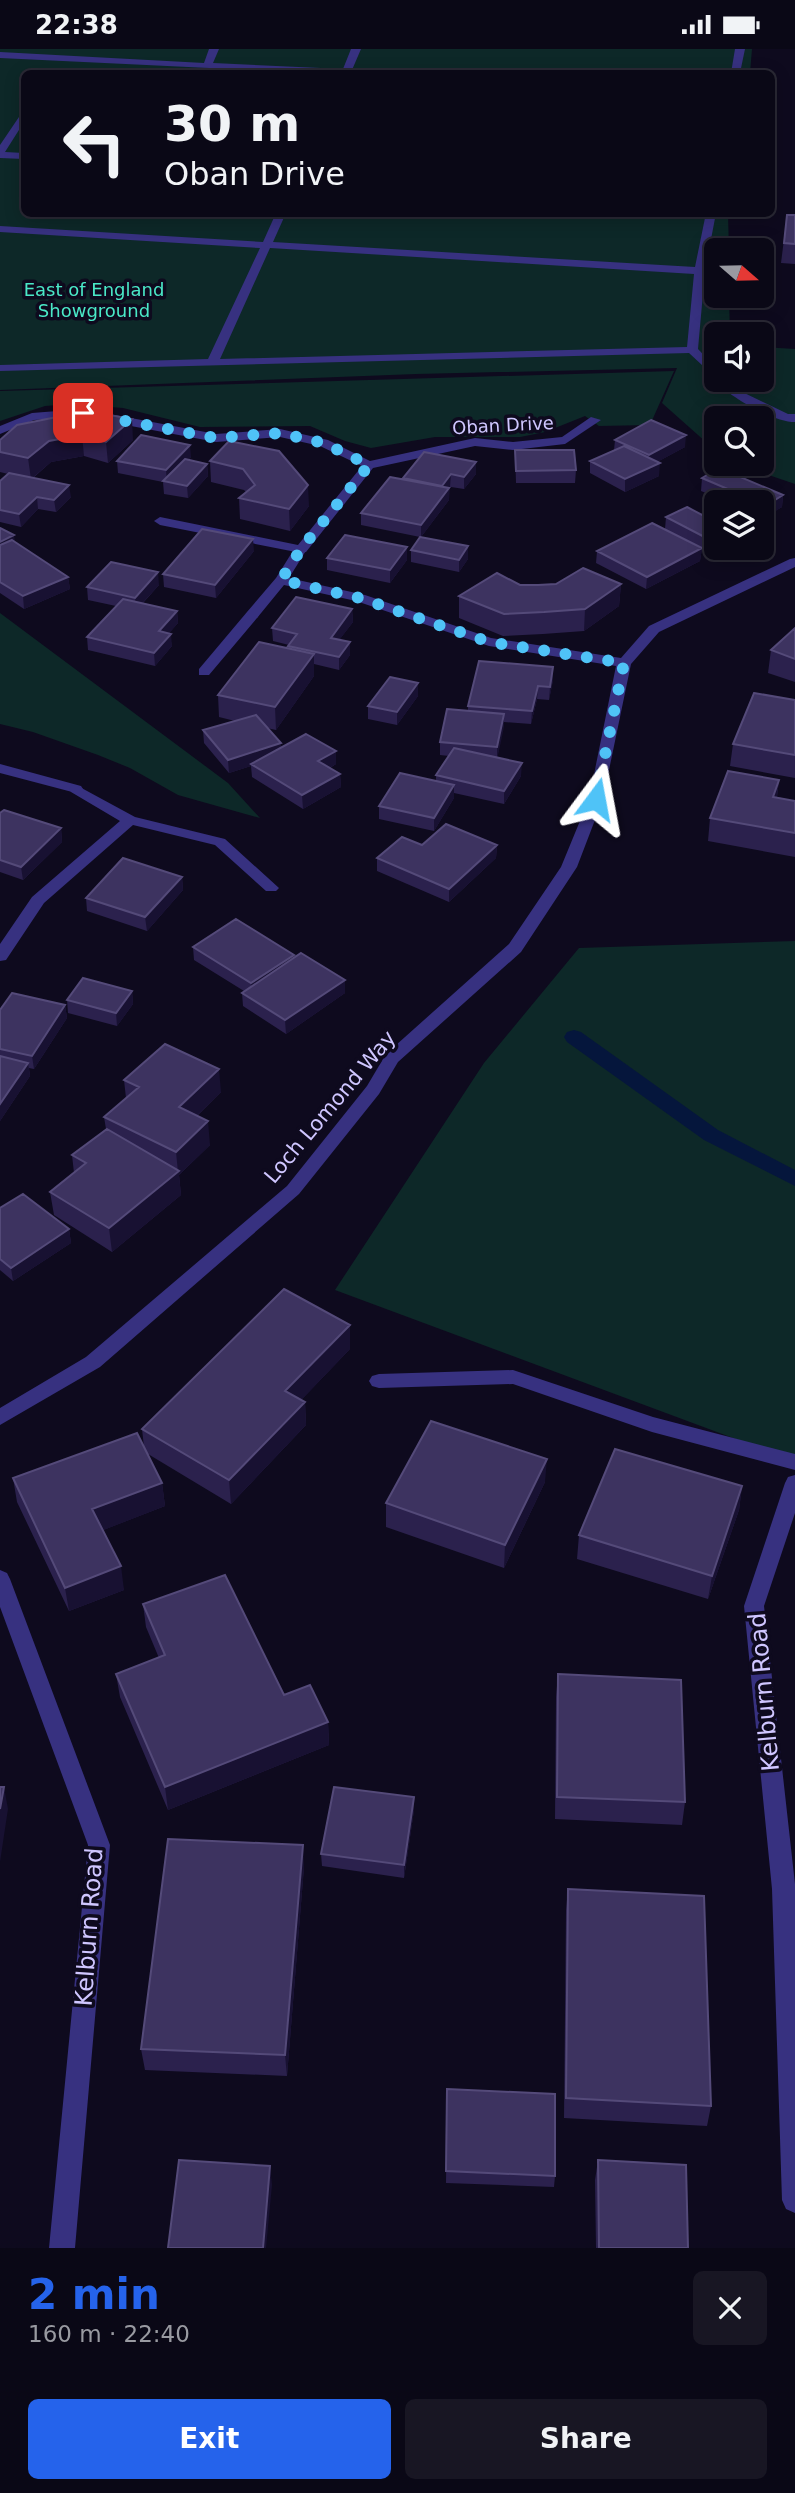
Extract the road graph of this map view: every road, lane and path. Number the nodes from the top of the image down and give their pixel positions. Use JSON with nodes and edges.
{"nodes":[{"id":1,"x":70,"y":49,"type":"edge"},
{"id":2,"x":214,"y":49,"type":"edge"},
{"id":3,"x":356,"y":49,"type":"edge"},
{"id":4,"x":740,"y":49,"type":"edge"},
{"id":5,"x":0,"y":55,"type":"edge"},
{"id":6,"x":61,"y":62,"type":"junction"},
{"id":7,"x":208,"y":66,"type":"junction"},
{"id":8,"x":287,"y":70,"type":"edge"},
{"id":9,"x":347,"y":70,"type":"edge"},
{"id":10,"x":736,"y":70,"type":"edge"},
{"id":11,"x":21,"y":121,"type":"edge"},
{"id":12,"x":0,"y":154,"type":"edge"},
{"id":13,"x":21,"y":156,"type":"edge"},
{"id":14,"x":279,"y":217,"type":"edge"},
{"id":15,"x":710,"y":217,"type":"edge"},
{"id":16,"x":0,"y":229,"type":"edge"},
{"id":17,"x":267,"y":245,"type":"junction"},
{"id":18,"x":700,"y":271,"type":"junction"},
{"id":19,"x":692,"y":350,"type":"junction"},
{"id":20,"x":213,"y":361,"type":"junction"},
{"id":21,"x":704,"y":362,"type":"edge"},
{"id":22,"x":0,"y":368,"type":"edge"},
{"id":23,"x":734,"y":392,"type":"edge"},
{"id":24,"x":795,"y":418,"type":"edge"},
{"id":25,"x":595,"y":420,"type":"dead end"},
{"id":26,"x":0,"y":430,"type":"edge"},
{"id":27,"x":369,"y":465,"type":"junction"},
{"id":28,"x":160,"y":521,"type":"dead end"},
{"id":29,"x":301,"y":549,"type":"junction"},
{"id":30,"x":795,"y":562,"type":"edge"},
{"id":31,"x":281,"y":580,"type":"junction"},
{"id":32,"x":624,"y":663,"type":"junction"},
{"id":33,"x":204,"y":672,"type":"dead end"},
{"id":34,"x":0,"y":768,"type":"edge"},
{"id":35,"x":130,"y":820,"type":"junction"},
{"id":36,"x":271,"y":888,"type":"dead end"},
{"id":37,"x":0,"y":956,"type":"edge"},
{"id":38,"x":379,"y":1381,"type":"dead end"},
{"id":39,"x":0,"y":1417,"type":"edge"},
{"id":40,"x":795,"y":1462,"type":"edge"},
{"id":41,"x":795,"y":1483,"type":"edge"},
{"id":42,"x":0,"y":1579,"type":"edge"},
{"id":43,"x":795,"y":2200,"type":"edge"},
{"id":44,"x":62,"y":2248,"type":"edge"}],
"edges":[{"from":1,"to":6,"type":"street"},
{"from":2,"to":7,"type":"street"},
{"from":3,"to":9,"type":"street"},
{"from":4,"to":10,"type":"street"},
{"from":5,"to":6,"type":"street"},
{"from":6,"to":7,"type":"street"},
{"from":7,"to":8,"type":"street"},
{"from":11,"to":12,"type":"street"},
{"from":12,"to":13,"type":"street"},
{"from":14,"to":17,"type":"street"},
{"from":15,"to":18,"type":"street"},
{"from":16,"to":17,"type":"street"},
{"from":17,"to":18,"type":"street"},
{"from":17,"to":20,"type":"street"},
{"from":18,"to":19,"type":"street"},
{"from":19,"to":20,"type":"street"},
{"from":19,"to":21,"type":"street"},
{"from":20,"to":22,"type":"street"},
{"from":23,"to":24,"type":"street"},
{"from":25,"to":27,"type":"street","name":"Oban Drive"},
{"from":26,"to":27,"type":"street"},
{"from":27,"to":29,"type":"street"},
{"from":28,"to":29,"type":"street"},
{"from":29,"to":31,"type":"street"},
{"from":30,"to":32,"type":"street","name":"Loch Lomond Way"},
{"from":31,"to":32,"type":"street"},
{"from":31,"to":33,"type":"street"},
{"from":32,"to":39,"type":"street","name":"Loch Lomond Way"},
{"from":34,"to":35,"type":"street"},
{"from":35,"to":36,"type":"street"},
{"from":35,"to":37,"type":"street"},
{"from":38,"to":40,"type":"street"},
{"from":41,"to":43,"type":"street","name":"Kelburn Road"},
{"from":42,"to":44,"type":"street","name":"Kelburn Road"}]}
